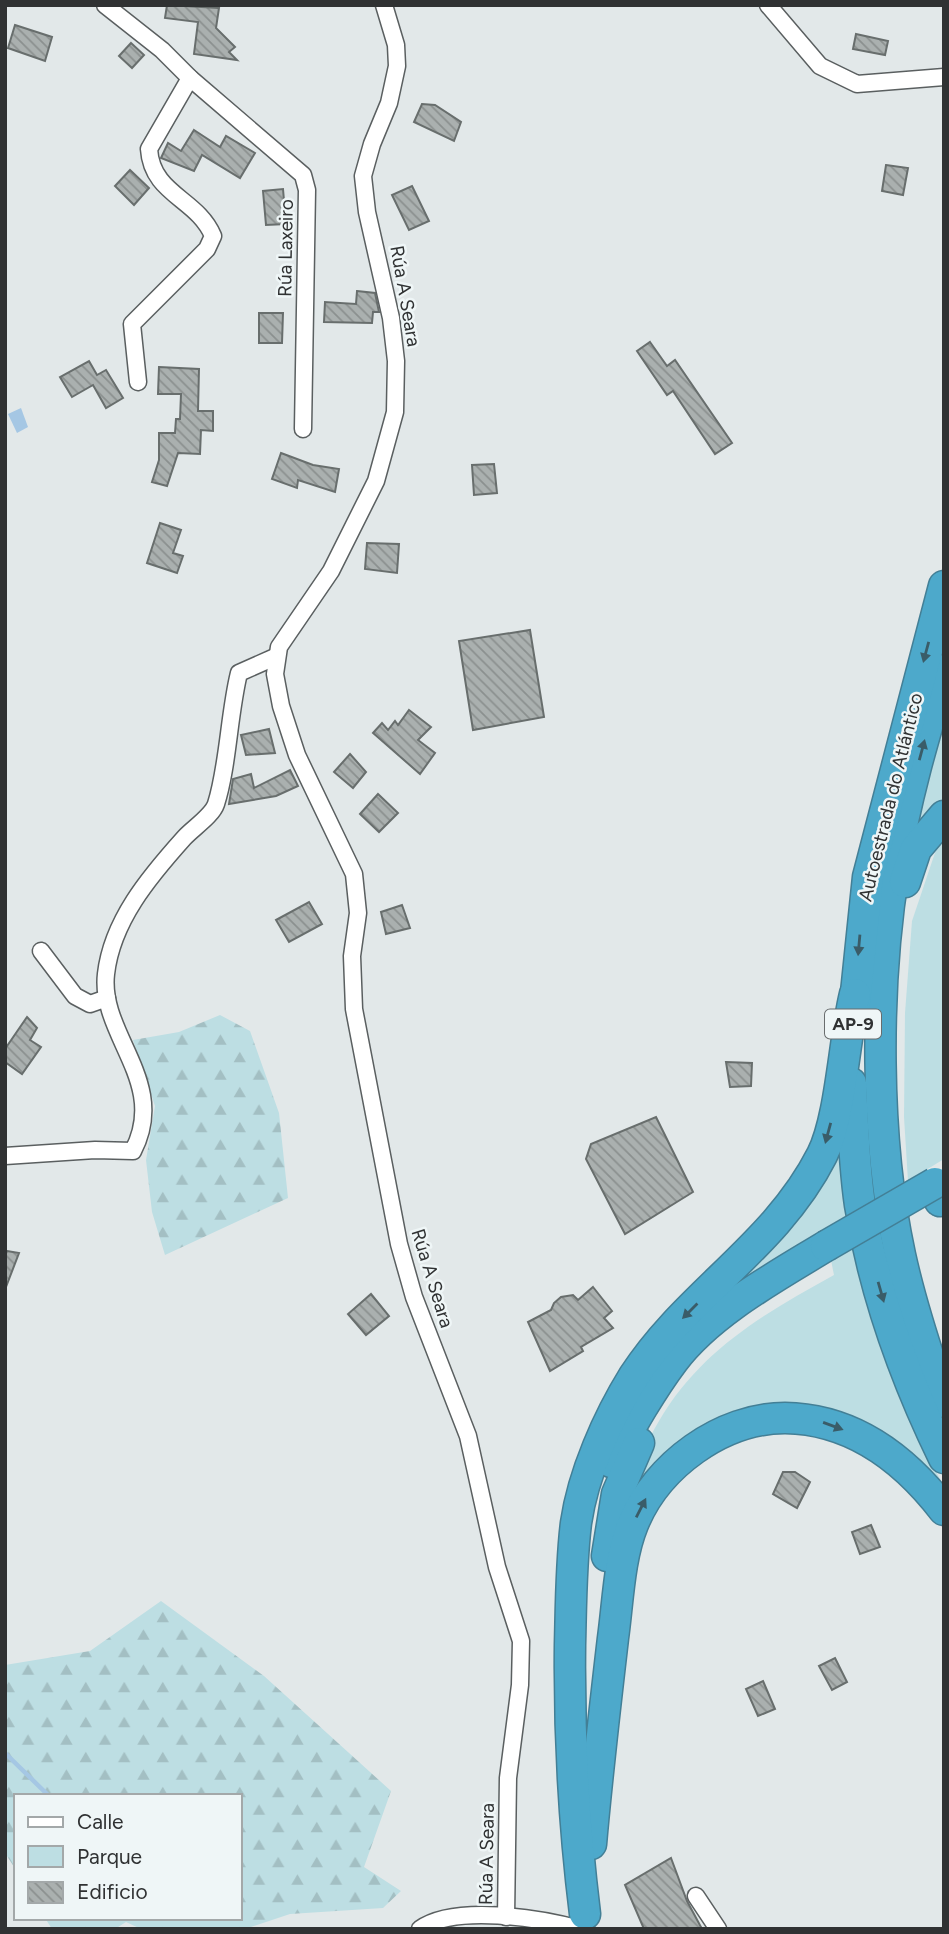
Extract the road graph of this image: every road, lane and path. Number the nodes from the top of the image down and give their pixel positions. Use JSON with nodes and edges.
{"nodes":[{"id":1,"x":105,"y":5,"type":"edge"},
{"id":2,"x":384,"y":5,"type":"edge"},
{"id":3,"x":768,"y":5,"type":"edge"},
{"id":4,"x":944,"y":77,"type":"edge"},
{"id":5,"x":190,"y":78,"type":"junction"},
{"id":6,"x":138,"y":382,"type":"dead end"},
{"id":7,"x":303,"y":429,"type":"dead end"},
{"id":8,"x":944,"y":586,"type":"edge"},
{"id":9,"x":275,"y":657,"type":"junction"},
{"id":10,"x":944,"y":670,"type":"edge"},
{"id":11,"x":944,"y":816,"type":"edge"},
{"id":12,"x":888,"y":913,"type":"junction"},
{"id":13,"x":41,"y":951,"type":"dead end"},
{"id":14,"x":855,"y":994,"type":"junction"},
{"id":15,"x":107,"y":998,"type":"junction"},
{"id":16,"x":5,"y":1156,"type":"edge"},
{"id":17,"x":941,"y":1190,"type":"edge"},
{"id":18,"x":828,"y":1254,"type":"junction"},
{"id":19,"x":944,"y":1402,"type":"edge"},
{"id":20,"x":944,"y":1458,"type":"edge"},
{"id":21,"x":944,"y":1510,"type":"edge"},
{"id":22,"x":597,"y":1773,"type":"junction"},
{"id":23,"x":579,"y":1854,"type":"junction"},
{"id":24,"x":696,"y":1896,"type":"dead end"},
{"id":25,"x":506,"y":1917,"type":"junction"},
{"id":26,"x":583,"y":1924,"type":"edge"},
{"id":27,"x":420,"y":1929,"type":"edge"},
{"id":28,"x":718,"y":1929,"type":"edge"}],
"edges":[{"from":1,"to":5,"type":"street","name":"Rúa Laxeiro"},
{"from":2,"to":9,"type":"street","name":"Rúa A Seara"},
{"from":3,"to":4,"type":"street"},
{"from":5,"to":6,"type":"street"},
{"from":5,"to":7,"type":"street","name":"Rúa Laxeiro"},
{"from":8,"to":14,"type":"highway","name":"Autoestrada do Atlántico","number":"AP-9","one_way":true},
{"from":9,"to":15,"type":"street"},
{"from":9,"to":25,"type":"street","name":"Rúa A Seara"},
{"from":12,"to":10,"type":"highway","name":"Autoestrada do Atlántico","number":"AP-9","one_way":true},
{"from":11,"to":12,"type":"highway"},
{"from":12,"to":19,"type":"highway","name":"Autoestrada do Atlántico","number":"AP-9"},
{"from":13,"to":15,"type":"street"},
{"from":14,"to":20,"type":"highway","name":"Autoestrada do Atlántico","number":"AP-9","one_way":true},
{"from":14,"to":23,"type":"highway","one_way":true},
{"from":15,"to":16,"type":"street"},
{"from":17,"to":18,"type":"highway","bridge":true},
{"from":18,"to":22,"type":"highway"},
{"from":18,"to":23,"type":"highway"},
{"from":22,"to":21,"type":"highway","one_way":true},
{"from":22,"to":26,"type":"highway"},
{"from":23,"to":26,"type":"highway"},
{"from":24,"to":28,"type":"street"},
{"from":25,"to":26,"type":"street"},
{"from":25,"to":27,"type":"street"}]}
